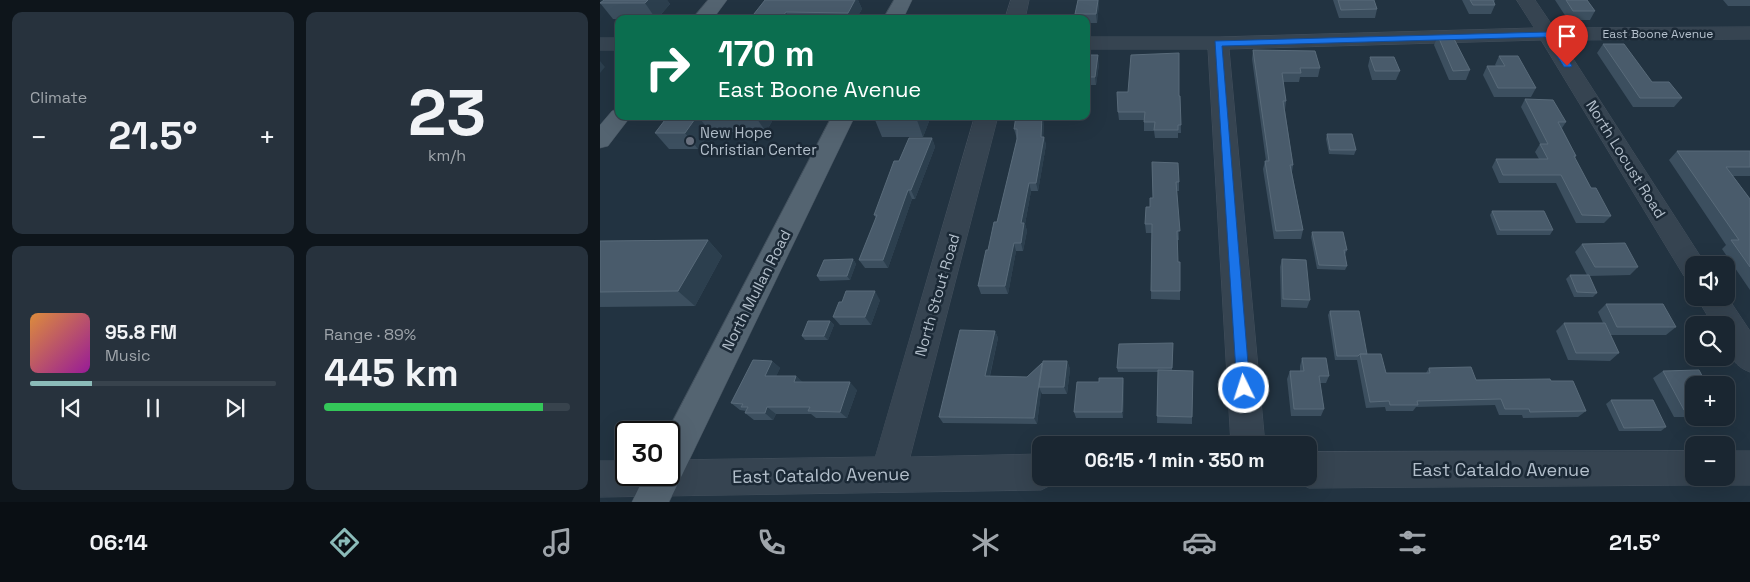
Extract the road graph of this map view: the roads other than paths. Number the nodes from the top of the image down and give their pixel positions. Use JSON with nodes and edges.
{"nodes":[{"id":1,"x":718,"y":0,"type":"edge"},
{"id":2,"x":903,"y":0,"type":"edge"},
{"id":3,"x":1020,"y":0,"type":"edge"},
{"id":4,"x":1526,"y":0,"type":"edge"},
{"id":5,"x":705,"y":15,"type":"edge"},
{"id":6,"x":895,"y":15,"type":"edge"},
{"id":7,"x":1015,"y":15,"type":"edge"},
{"id":8,"x":1750,"y":33,"type":"edge"},
{"id":9,"x":1548,"y":34,"type":"junction"},
{"id":10,"x":1090,"y":43,"type":"edge"},
{"id":11,"x":1218,"y":43,"type":"junction"},
{"id":12,"x":600,"y":44,"type":"edge"},
{"id":13,"x":615,"y":44,"type":"edge"},
{"id":14,"x":617,"y":120,"type":"edge"},
{"id":15,"x":842,"y":120,"type":"edge"},
{"id":16,"x":986,"y":120,"type":"edge"},
{"id":17,"x":600,"y":140,"type":"edge"},
{"id":18,"x":1687,"y":256,"type":"edge"},
{"id":19,"x":1717,"y":306,"type":"edge"},
{"id":20,"x":1750,"y":358,"type":"edge"},
{"id":21,"x":1247,"y":436,"type":"edge"},
{"id":22,"x":680,"y":442,"type":"edge"},
{"id":23,"x":1685,"y":468,"type":"edge"},
{"id":24,"x":1735,"y":468,"type":"edge"},
{"id":25,"x":1750,"y":468,"type":"edge"},
{"id":26,"x":1317,"y":470,"type":"edge"},
{"id":27,"x":1032,"y":472,"type":"edge"},
{"id":28,"x":888,"y":474,"type":"junction"},
{"id":29,"x":600,"y":479,"type":"edge"},
{"id":30,"x":615,"y":479,"type":"edge"},
{"id":31,"x":680,"y":479,"type":"edge"}],
"edges":[{"from":1,"to":5,"type":"main road"},
{"from":2,"to":6,"type":"main road"},
{"from":3,"to":7,"type":"street"},
{"from":4,"to":9,"type":"street","name":"North Locust Road"},
{"from":8,"to":9,"type":"street","name":"East Boone Avenue"},
{"from":9,"to":11,"type":"street","name":"East Boone Avenue"},
{"from":9,"to":18,"type":"street","name":"North Locust Road"},
{"from":10,"to":11,"type":"street","name":"East Boone Avenue"},
{"from":11,"to":21,"type":"street"},
{"from":12,"to":13,"type":"street"},
{"from":14,"to":17,"type":"main road"},
{"from":15,"to":22,"type":"main road","name":"North Mullan Road"},
{"from":16,"to":28,"type":"street","name":"North Stout Road"},
{"from":19,"to":20,"type":"street"},
{"from":23,"to":26,"type":"street","name":"East Cataldo Avenue"},
{"from":24,"to":25,"type":"street"},
{"from":27,"to":28,"type":"street","name":"East Cataldo Avenue"},
{"from":28,"to":31,"type":"street","name":"East Cataldo Avenue"},
{"from":29,"to":30,"type":"street","name":"East Cataldo Avenue"}]}
